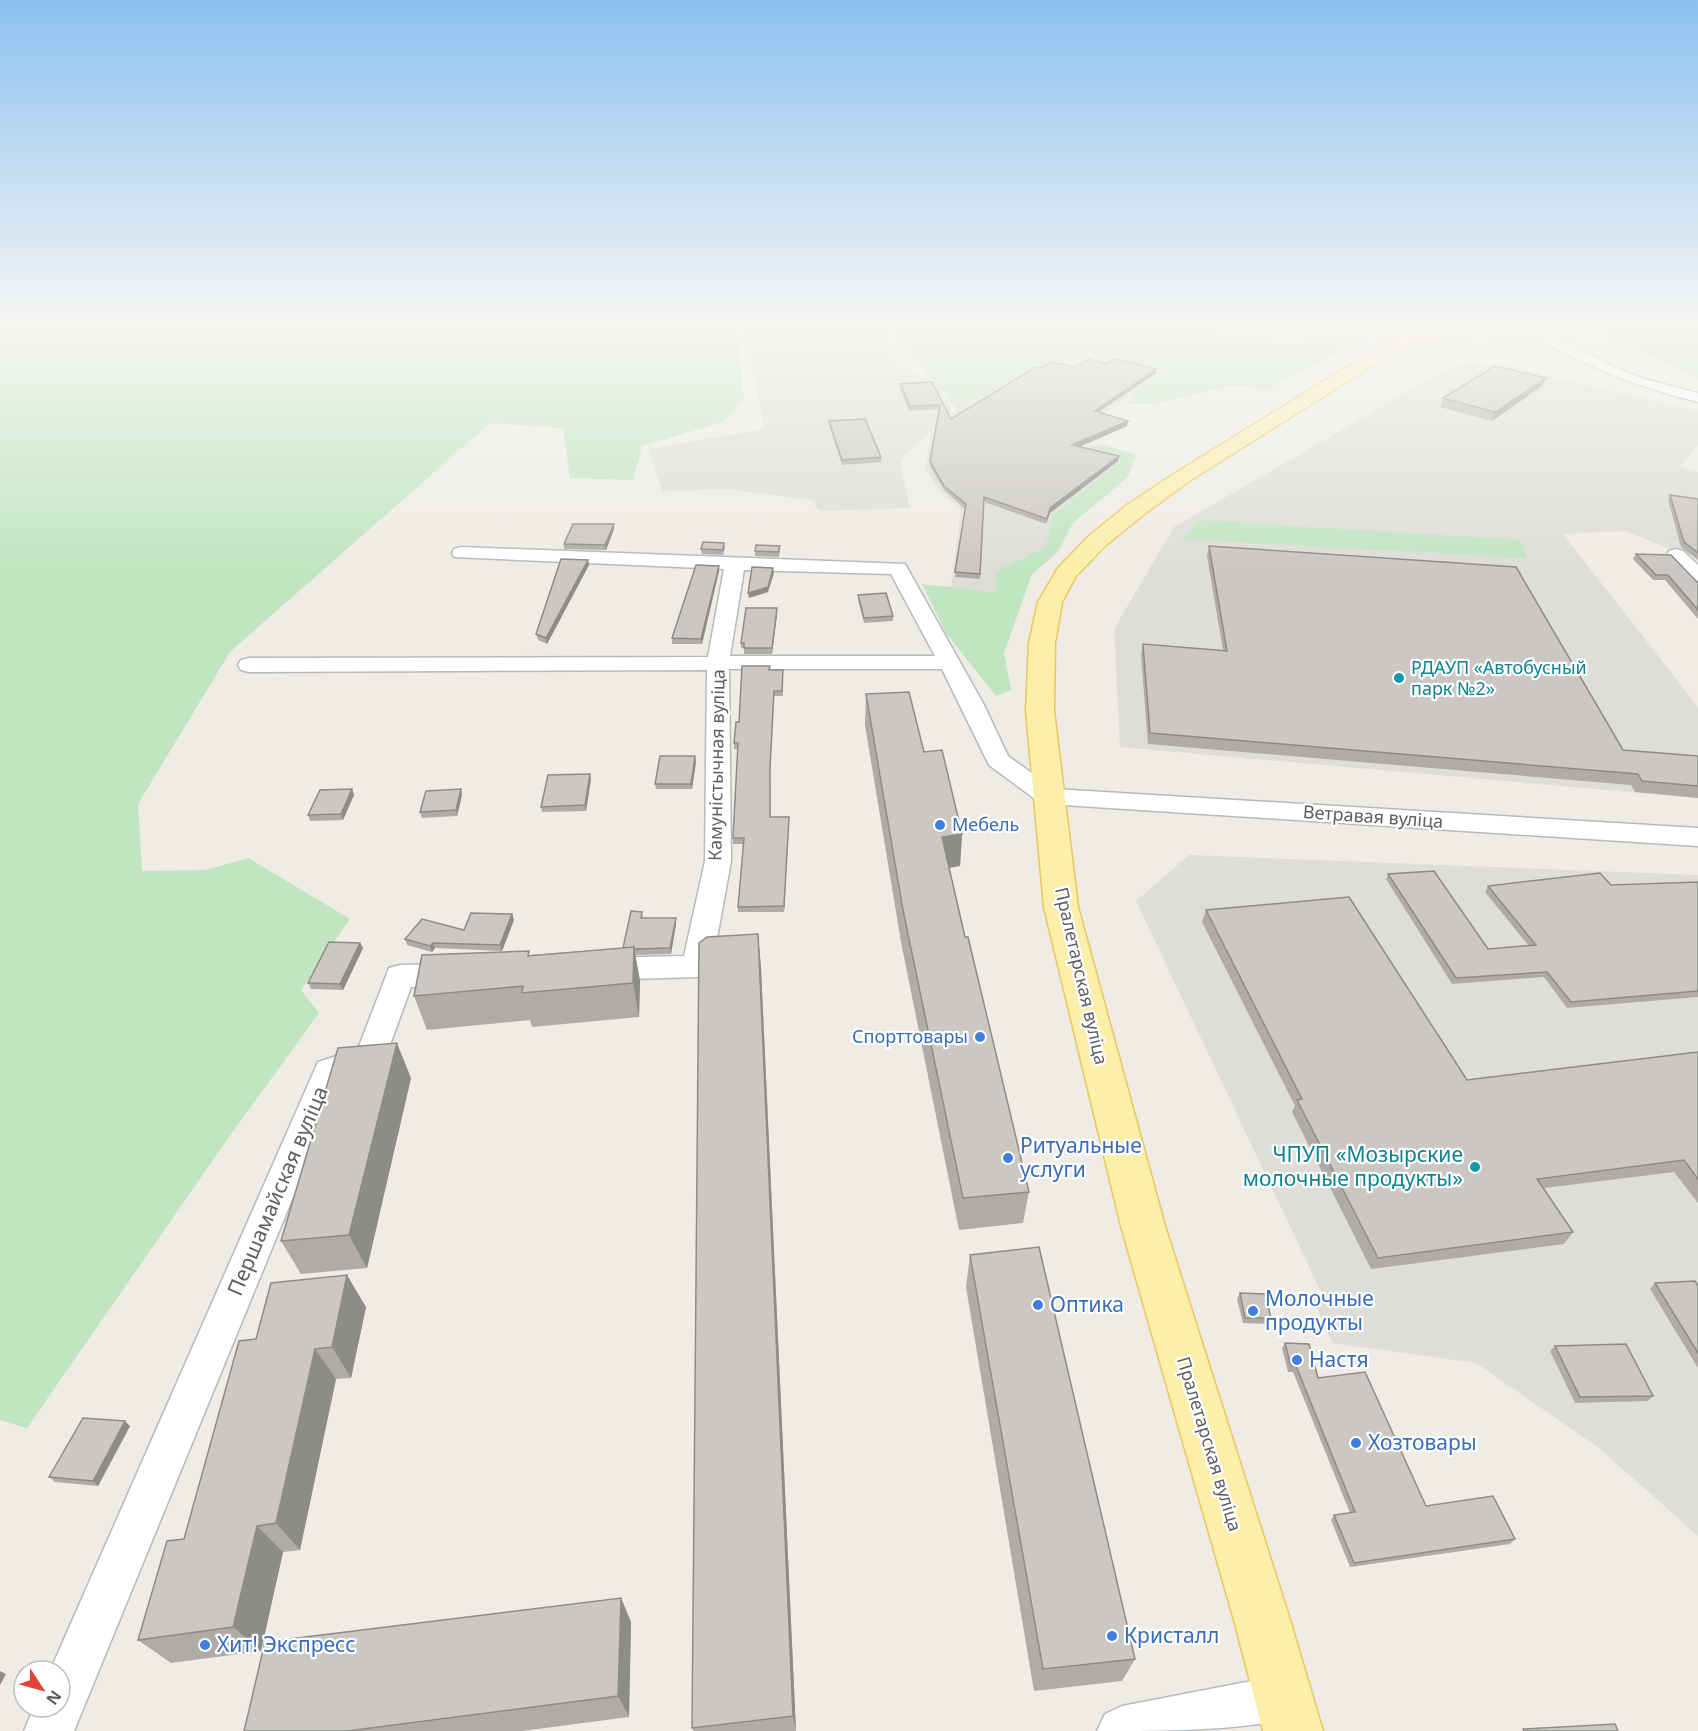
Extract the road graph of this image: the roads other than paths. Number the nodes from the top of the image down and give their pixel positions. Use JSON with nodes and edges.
{"nodes":[{"id":1,"x":1292,"y":408,"type":"edge"},
{"id":2,"x":462,"y":553,"type":"dead end"},
{"id":3,"x":1676,"y":555,"type":"dead end"},
{"id":4,"x":735,"y":564,"type":"junction"},
{"id":5,"x":1698,"y":575,"type":"edge"},
{"id":6,"x":950,"y":662,"type":"junction"},
{"id":7,"x":718,"y":664,"type":"junction"},
{"id":8,"x":249,"y":665,"type":"dead end"},
{"id":9,"x":1048,"y":796,"type":"junction"},
{"id":10,"x":1698,"y":837,"type":"edge"},
{"id":11,"x":566,"y":970,"type":"edge"},
{"id":12,"x":483,"y":974,"type":"edge"},
{"id":13,"x":72,"y":1675,"type":"edge"},
{"id":14,"x":1288,"y":1715,"type":"edge"},
{"id":15,"x":1122,"y":1731,"type":"edge"}],
"edges":[{"from":1,"to":9,"type":"main road","name":"Пралетарская вуліца"},
{"from":2,"to":4,"type":"street"},
{"from":3,"to":5,"type":"street"},
{"from":4,"to":6,"type":"street"},
{"from":4,"to":7,"type":"street","name":"Камуністычная вуліца"},
{"from":6,"to":7,"type":"street"},
{"from":6,"to":9,"type":"street"},
{"from":7,"to":8,"type":"street"},
{"from":7,"to":11,"type":"street","name":"Камуністычная вуліца"},
{"from":9,"to":10,"type":"street","name":"Ветравая вуліца"},
{"from":9,"to":14,"type":"main road","name":"Пралетарская вуліца"},
{"from":12,"to":13,"type":"street","name":"Першамайская вуліца"},
{"from":14,"to":15,"type":"street"}]}
